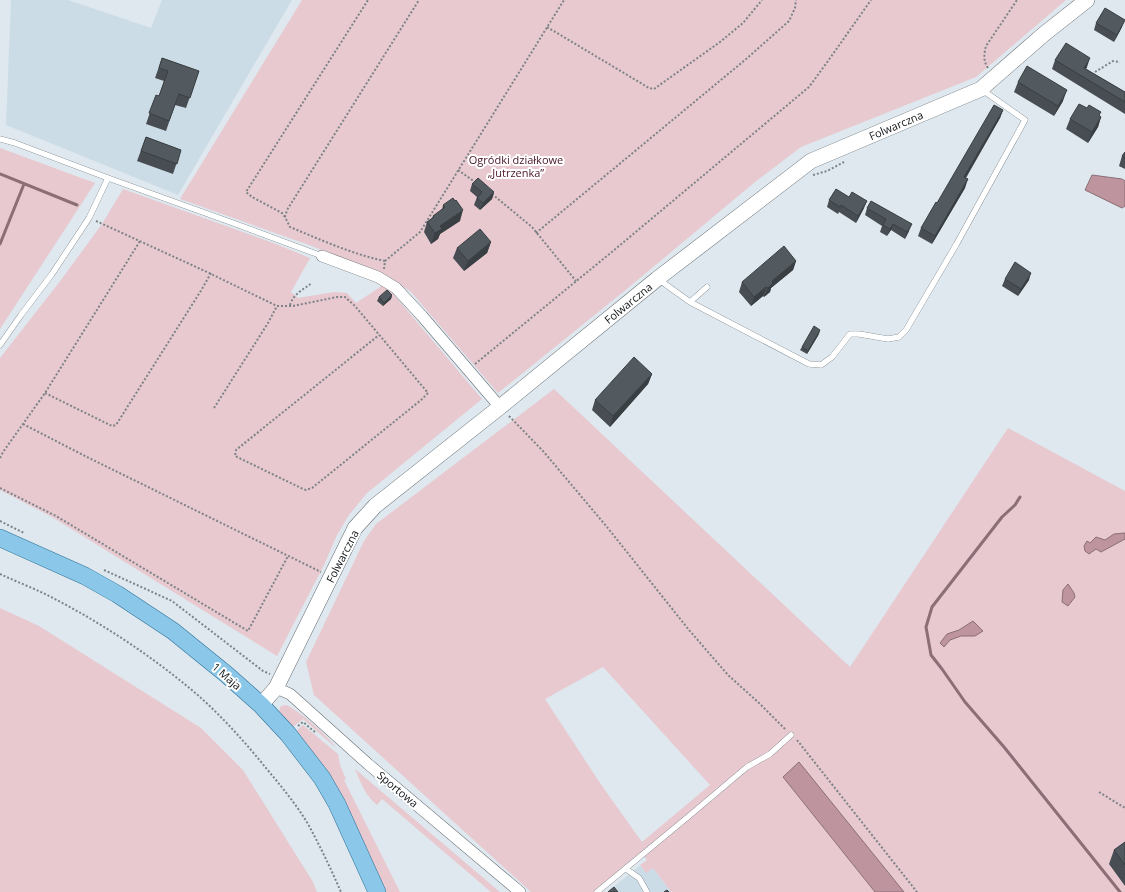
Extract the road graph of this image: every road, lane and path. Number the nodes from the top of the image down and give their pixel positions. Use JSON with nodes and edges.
{"nodes":[{"id":1,"x":368,"y":0,"type":"edge"},
{"id":2,"x":419,"y":0,"type":"edge"},
{"id":3,"x":564,"y":0,"type":"edge"},
{"id":4,"x":762,"y":0,"type":"edge"},
{"id":5,"x":796,"y":0,"type":"edge"},
{"id":6,"x":871,"y":0,"type":"edge"},
{"id":7,"x":1017,"y":0,"type":"edge"},
{"id":8,"x":1087,"y":0,"type":"edge"},
{"id":9,"x":547,"y":27,"type":"junction"},
{"id":10,"x":1120,"y":62,"type":"dead end"},
{"id":11,"x":1095,"y":72,"type":"dead end"},
{"id":12,"x":994,"y":78,"type":"junction"},
{"id":13,"x":981,"y":89,"type":"junction"},
{"id":14,"x":0,"y":139,"type":"edge"},
{"id":15,"x":845,"y":161,"type":"dead end"},
{"id":16,"x":458,"y":170,"type":"junction"},
{"id":17,"x":810,"y":176,"type":"dead end"},
{"id":18,"x":108,"y":178,"type":"junction"},
{"id":19,"x":480,"y":185,"type":"edge"},
{"id":20,"x":493,"y":194,"type":"edge"},
{"id":21,"x":285,"y":217,"type":"junction"},
{"id":22,"x":89,"y":218,"type":"junction"},
{"id":23,"x":536,"y":232,"type":"junction"},
{"id":24,"x":140,"y":241,"type":"junction"},
{"id":25,"x":322,"y":256,"type":"joint"},
{"id":26,"x":385,"y":261,"type":"junction"},
{"id":27,"x":210,"y":274,"type":"junction"},
{"id":28,"x":381,"y":278,"type":"junction"},
{"id":29,"x":658,"y":279,"type":"junction"},
{"id":30,"x":576,"y":282,"type":"junction"},
{"id":31,"x":312,"y":283,"type":"dead end"},
{"id":32,"x":707,"y":287,"type":"dead end"},
{"id":33,"x":690,"y":302,"type":"junction"},
{"id":34,"x":277,"y":306,"type":"junction"},
{"id":35,"x":290,"y":306,"type":"junction"},
{"id":36,"x":379,"y":335,"type":"junction"},
{"id":37,"x":0,"y":345,"type":"edge"},
{"id":38,"x":468,"y":369,"type":"junction"},
{"id":39,"x":45,"y":393,"type":"junction"},
{"id":40,"x":500,"y":407,"type":"junction"},
{"id":41,"x":214,"y":408,"type":"dead end"},
{"id":42,"x":23,"y":424,"type":"junction"},
{"id":43,"x":0,"y":458,"type":"edge"},
{"id":44,"x":0,"y":488,"type":"edge"},
{"id":45,"x":0,"y":538,"type":"edge"},
{"id":46,"x":288,"y":556,"type":"junction"},
{"id":47,"x":0,"y":574,"type":"edge"},
{"id":48,"x":331,"y":577,"type":"junction"},
{"id":49,"x":276,"y":688,"type":"junction"},
{"id":50,"x":260,"y":705,"type":"junction"},
{"id":51,"x":288,"y":734,"type":"junction"},
{"id":52,"x":790,"y":735,"type":"junction"},
{"id":53,"x":321,"y":737,"type":"dead end"},
{"id":54,"x":1099,"y":792,"type":"dead end"},
{"id":55,"x":1125,"y":808,"type":"edge"},
{"id":56,"x":626,"y":869,"type":"junction"},
{"id":57,"x":341,"y":892,"type":"edge"},
{"id":58,"x":377,"y":892,"type":"edge"},
{"id":59,"x":520,"y":892,"type":"edge"},
{"id":60,"x":597,"y":892,"type":"edge"},
{"id":61,"x":647,"y":892,"type":"edge"},
{"id":62,"x":917,"y":892,"type":"edge"}],
"edges":[{"from":1,"to":21,"type":"path"},
{"from":2,"to":21,"type":"path"},
{"from":3,"to":9,"type":"path"},
{"from":4,"to":9,"type":"path"},
{"from":5,"to":23,"type":"path"},
{"from":6,"to":30,"type":"path"},
{"from":7,"to":12,"type":"path"},
{"from":8,"to":12,"type":"street","name":"Folwarczna"},
{"from":9,"to":16,"type":"path"},
{"from":10,"to":11,"type":"path"},
{"from":12,"to":13,"type":"street","name":"Folwarczna"},
{"from":13,"to":29,"type":"street","name":"Folwarczna"},
{"from":13,"to":33,"type":"lane"},
{"from":14,"to":18,"type":"lane"},
{"from":15,"to":17,"type":"path"},
{"from":16,"to":19,"type":"path"},
{"from":16,"to":26,"type":"path"},
{"from":18,"to":22,"type":"lane"},
{"from":18,"to":25,"type":"lane"},
{"from":20,"to":23,"type":"path"},
{"from":21,"to":26,"type":"path"},
{"from":22,"to":24,"type":"path"},
{"from":22,"to":37,"type":"lane"},
{"from":23,"to":30,"type":"path"},
{"from":24,"to":27,"type":"path"},
{"from":24,"to":39,"type":"path"},
{"from":25,"to":28,"type":"street"},
{"from":26,"to":28,"type":"path"},
{"from":27,"to":34,"type":"path"},
{"from":27,"to":39,"type":"path"},
{"from":28,"to":38,"type":"street"},
{"from":29,"to":33,"type":"lane"},
{"from":29,"to":40,"type":"street","name":"Folwarczna"},
{"from":30,"to":38,"type":"path"},
{"from":31,"to":35,"type":"path"},
{"from":32,"to":33,"type":"lane"},
{"from":34,"to":35,"type":"path"},
{"from":34,"to":41,"type":"path"},
{"from":35,"to":36,"type":"path"},
{"from":36,"to":36,"type":"path"},
{"from":38,"to":40,"type":"street"},
{"from":39,"to":42,"type":"path"},
{"from":40,"to":48,"type":"street","name":"Folwarczna"},
{"from":40,"to":52,"type":"path"},
{"from":42,"to":43,"type":"path"},
{"from":42,"to":46,"type":"path"},
{"from":44,"to":46,"type":"path"},
{"from":45,"to":50,"type":"main road","name":"1 Maja"},
{"from":46,"to":48,"type":"path"},
{"from":47,"to":57,"type":"path"},
{"from":48,"to":49,"type":"street","name":"Folwarczna"},
{"from":49,"to":50,"type":"street","name":"Folwarczna"},
{"from":49,"to":59,"type":"street","name":"Sportowa"},
{"from":50,"to":51,"type":"main road","name":"1 Maja"},
{"from":51,"to":53,"type":"path"},
{"from":51,"to":58,"type":"main road","name":"1 Maja"},
{"from":52,"to":56,"type":"lane"},
{"from":52,"to":62,"type":"path"},
{"from":54,"to":55,"type":"path"},
{"from":56,"to":60,"type":"lane"},
{"from":56,"to":61,"type":"lane"}]}
